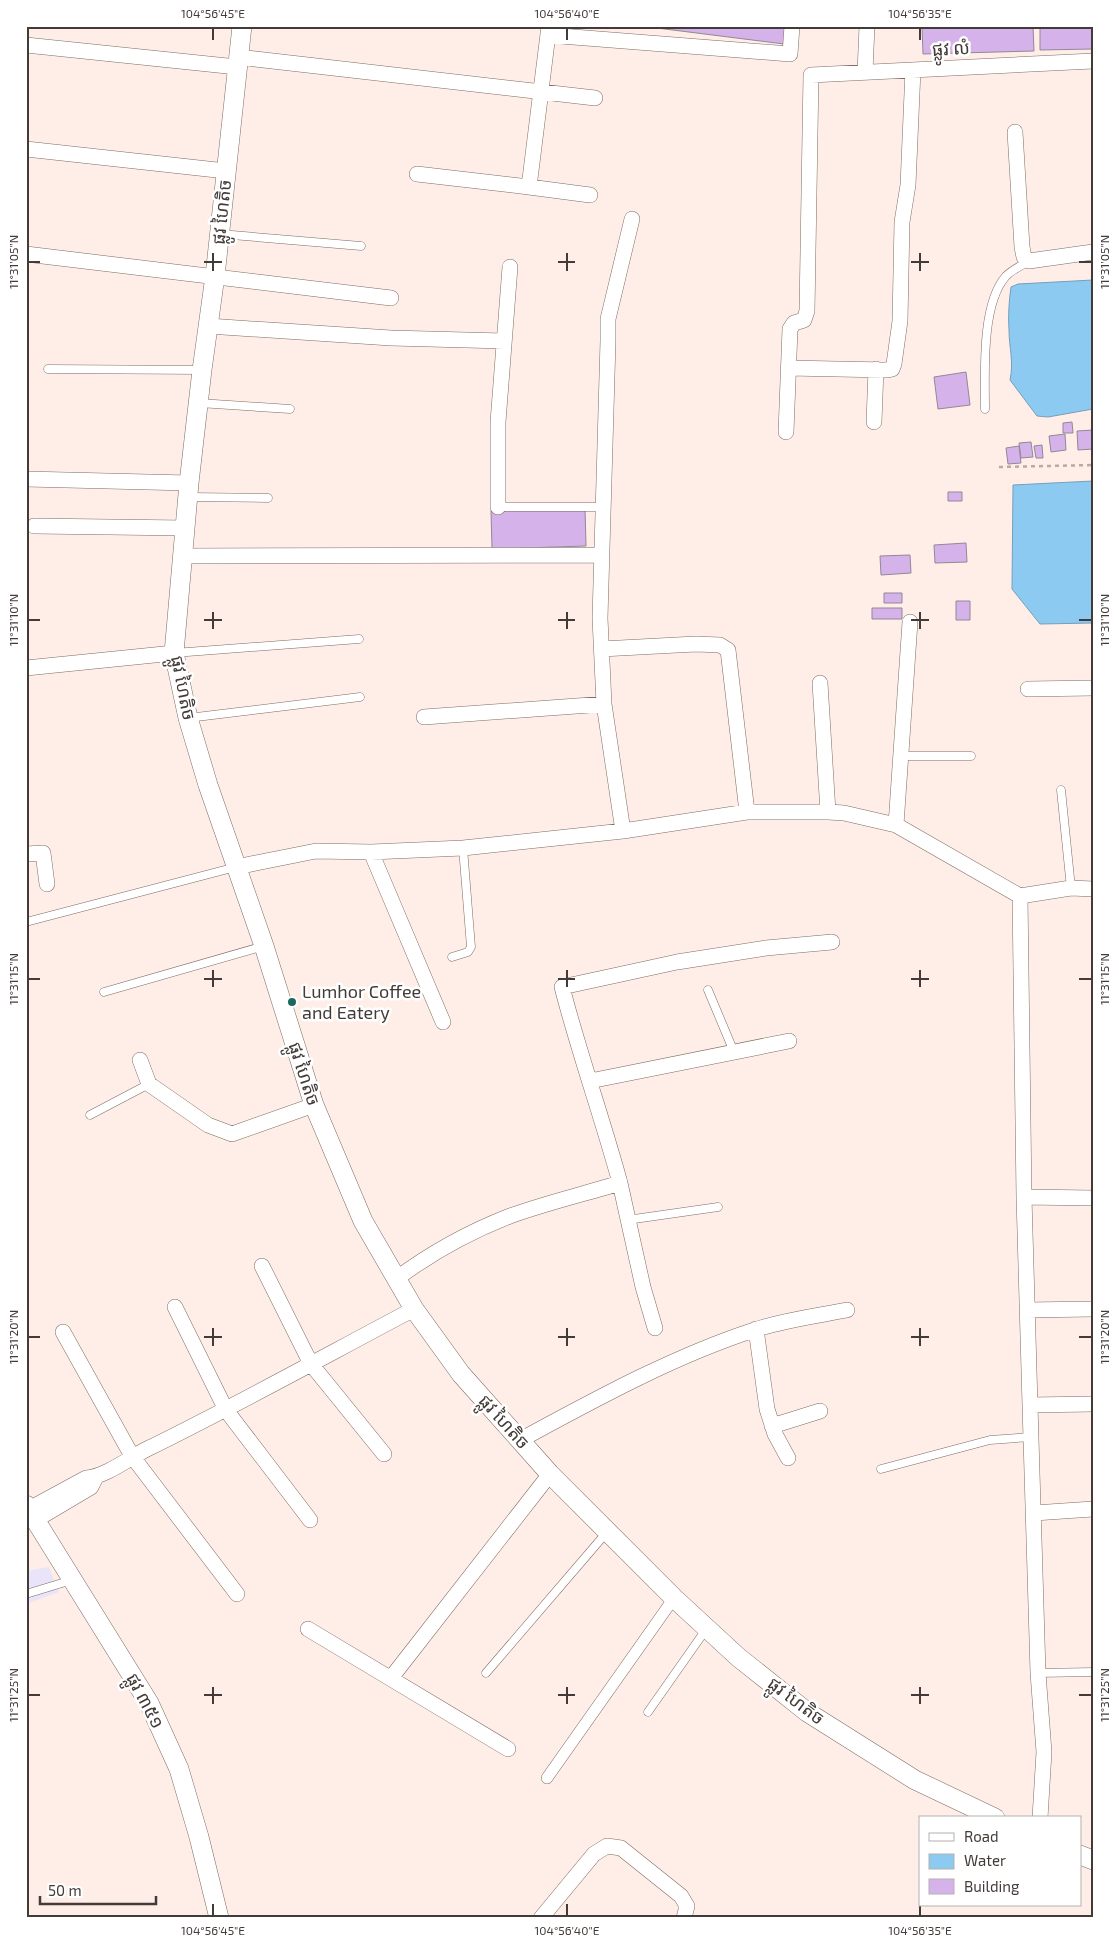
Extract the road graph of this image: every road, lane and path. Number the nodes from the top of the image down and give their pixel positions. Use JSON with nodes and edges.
{"nodes":[{"id":1,"x":242,"y":26,"type":"edge"},
{"id":2,"x":792,"y":26,"type":"edge"},
{"id":3,"x":867,"y":26,"type":"edge"},
{"id":4,"x":549,"y":30,"type":"edge"},
{"id":5,"x":26,"y":45,"type":"edge"},
{"id":6,"x":1093,"y":61,"type":"edge"},
{"id":7,"x":238,"y":62,"type":"junction"},
{"id":8,"x":913,"y":70,"type":"junction"},
{"id":9,"x":865,"y":72,"type":"junction"},
{"id":10,"x":541,"y":91,"type":"junction"},
{"id":11,"x":595,"y":98,"type":"dead end"},
{"id":12,"x":1015,"y":132,"type":"dead end"},
{"id":13,"x":26,"y":149,"type":"edge"},
{"id":14,"x":226,"y":171,"type":"junction"},
{"id":15,"x":417,"y":174,"type":"dead end"},
{"id":16,"x":529,"y":187,"type":"junction"},
{"id":17,"x":590,"y":195,"type":"dead end"},
{"id":18,"x":632,"y":219,"type":"dead end"},
{"id":19,"x":220,"y":234,"type":"junction"},
{"id":20,"x":361,"y":246,"type":"dead end"},
{"id":21,"x":1093,"y":252,"type":"edge"},
{"id":22,"x":26,"y":254,"type":"edge"},
{"id":23,"x":1029,"y":261,"type":"junction"},
{"id":24,"x":510,"y":267,"type":"dead end"},
{"id":25,"x":216,"y":276,"type":"junction"},
{"id":26,"x":391,"y":298,"type":"dead end"},
{"id":27,"x":208,"y":326,"type":"junction"},
{"id":28,"x":504,"y":342,"type":"junction"},
{"id":29,"x":788,"y":368,"type":"junction"},
{"id":30,"x":48,"y":369,"type":"dead end"},
{"id":31,"x":876,"y":369,"type":"junction"},
{"id":32,"x":202,"y":370,"type":"junction"},
{"id":33,"x":199,"y":403,"type":"junction"},
{"id":34,"x":290,"y":409,"type":"dead end"},
{"id":35,"x":985,"y":409,"type":"dead end"},
{"id":36,"x":874,"y":422,"type":"dead end"},
{"id":37,"x":786,"y":432,"type":"dead end"},
{"id":38,"x":1093,"y":465,"type":"edge"},
{"id":39,"x":1000,"y":467,"type":"dead end"},
{"id":40,"x":26,"y":478,"type":"edge"},
{"id":41,"x":188,"y":490,"type":"junction"},
{"id":42,"x":268,"y":498,"type":"dead end"},
{"id":43,"x":498,"y":507,"type":"joint"},
{"id":44,"x":603,"y":507,"type":"junction"},
{"id":45,"x":34,"y":526,"type":"dead end"},
{"id":46,"x":185,"y":528,"type":"junction"},
{"id":47,"x":602,"y":555,"type":"junction"},
{"id":48,"x":182,"y":556,"type":"junction"},
{"id":49,"x":910,"y":622,"type":"dead end"},
{"id":50,"x":359,"y":639,"type":"dead end"},
{"id":51,"x":601,"y":649,"type":"junction"},
{"id":52,"x":174,"y":653,"type":"junction"},
{"id":53,"x":26,"y":668,"type":"edge"},
{"id":54,"x":820,"y":683,"type":"dead end"},
{"id":55,"x":1093,"y":688,"type":"edge"},
{"id":56,"x":1028,"y":689,"type":"dead end"},
{"id":57,"x":360,"y":697,"type":"dead end"},
{"id":58,"x":604,"y":704,"type":"junction"},
{"id":59,"x":424,"y":717,"type":"dead end"},
{"id":60,"x":188,"y":718,"type":"junction"},
{"id":61,"x":901,"y":756,"type":"junction"},
{"id":62,"x":971,"y":756,"type":"dead end"},
{"id":63,"x":1060,"y":790,"type":"dead end"},
{"id":64,"x":747,"y":812,"type":"junction"},
{"id":65,"x":828,"y":812,"type":"junction"},
{"id":66,"x":896,"y":825,"type":"junction"},
{"id":67,"x":623,"y":832,"type":"junction"},
{"id":68,"x":463,"y":848,"type":"junction"},
{"id":69,"x":371,"y":852,"type":"junction"},
{"id":70,"x":26,"y":854,"type":"edge"},
{"id":71,"x":236,"y":867,"type":"junction"},
{"id":72,"x":47,"y":884,"type":"dead end"},
{"id":73,"x":1071,"y":888,"type":"junction"},
{"id":74,"x":1093,"y":889,"type":"edge"},
{"id":75,"x":1020,"y":896,"type":"junction"},
{"id":76,"x":26,"y":922,"type":"edge"},
{"id":77,"x":832,"y":942,"type":"dead end"},
{"id":78,"x":264,"y":946,"type":"junction"},
{"id":79,"x":452,"y":957,"type":"dead end"},
{"id":80,"x":708,"y":990,"type":"dead end"},
{"id":81,"x":104,"y":992,"type":"dead end"},
{"id":82,"x":444,"y":1022,"type":"dead end"},
{"id":83,"x":789,"y":1041,"type":"dead end"},
{"id":84,"x":734,"y":1052,"type":"junction"},
{"id":85,"x":140,"y":1060,"type":"dead end"},
{"id":86,"x":590,"y":1081,"type":"junction"},
{"id":87,"x":149,"y":1084,"type":"junction"},
{"id":88,"x":314,"y":1106,"type":"junction"},
{"id":89,"x":90,"y":1115,"type":"dead end"},
{"id":90,"x":620,"y":1183,"type":"junction"},
{"id":91,"x":1024,"y":1197,"type":"junction"},
{"id":92,"x":1093,"y":1198,"type":"edge"},
{"id":93,"x":718,"y":1207,"type":"dead end"},
{"id":94,"x":627,"y":1220,"type":"junction"},
{"id":95,"x":262,"y":1266,"type":"dead end"},
{"id":96,"x":396,"y":1279,"type":"junction"},
{"id":97,"x":175,"y":1307,"type":"dead end"},
{"id":98,"x":414,"y":1309,"type":"junction"},
{"id":99,"x":1093,"y":1309,"type":"edge"},
{"id":100,"x":847,"y":1310,"type":"dead end"},
{"id":101,"x":1027,"y":1310,"type":"junction"},
{"id":102,"x":655,"y":1328,"type":"dead end"},
{"id":103,"x":756,"y":1329,"type":"junction"},
{"id":104,"x":63,"y":1332,"type":"dead end"},
{"id":105,"x":311,"y":1364,"type":"junction"},
{"id":106,"x":1093,"y":1404,"type":"edge"},
{"id":107,"x":1030,"y":1405,"type":"junction"},
{"id":108,"x":226,"y":1410,"type":"junction"},
{"id":109,"x":820,"y":1411,"type":"dead end"},
{"id":110,"x":772,"y":1426,"type":"junction"},
{"id":111,"x":1031,"y":1437,"type":"junction"},
{"id":112,"x":520,"y":1440,"type":"junction"},
{"id":113,"x":384,"y":1454,"type":"dead end"},
{"id":114,"x":132,"y":1456,"type":"junction"},
{"id":115,"x":788,"y":1458,"type":"dead end"},
{"id":116,"x":881,"y":1469,"type":"dead end"},
{"id":117,"x":550,"y":1474,"type":"junction"},
{"id":118,"x":1093,"y":1509,"type":"edge"},
{"id":119,"x":31,"y":1511,"type":"edge"},
{"id":120,"x":1034,"y":1513,"type":"junction"},
{"id":121,"x":310,"y":1520,"type":"dead end"},
{"id":122,"x":607,"y":1532,"type":"junction"},
{"id":123,"x":73,"y":1579,"type":"junction"},
{"id":124,"x":26,"y":1594,"type":"edge"},
{"id":125,"x":237,"y":1594,"type":"dead end"},
{"id":126,"x":674,"y":1598,"type":"junction"},
{"id":127,"x":707,"y":1628,"type":"junction"},
{"id":128,"x":308,"y":1629,"type":"dead end"},
{"id":129,"x":1093,"y":1672,"type":"edge"},
{"id":130,"x":486,"y":1673,"type":"dead end"},
{"id":131,"x":1038,"y":1673,"type":"junction"},
{"id":132,"x":391,"y":1678,"type":"junction"},
{"id":133,"x":648,"y":1712,"type":"dead end"},
{"id":134,"x":508,"y":1750,"type":"dead end"},
{"id":135,"x":547,"y":1778,"type":"dead end"},
{"id":136,"x":991,"y":1816,"type":"edge"},
{"id":137,"x":1040,"y":1816,"type":"edge"},
{"id":138,"x":218,"y":1918,"type":"edge"},
{"id":139,"x":541,"y":1918,"type":"edge"},
{"id":140,"x":684,"y":1918,"type":"edge"}],
"edges":[{"from":1,"to":7,"type":"street","name":"ផ្លូវ ហៃតិច"},
{"from":2,"to":4,"type":"street"},
{"from":3,"to":9,"type":"street"},
{"from":4,"to":10,"type":"street"},
{"from":5,"to":7,"type":"street"},
{"from":6,"to":8,"type":"street","name":"ផ្លូវ លំ"},
{"from":7,"to":10,"type":"street"},
{"from":7,"to":14,"type":"street","name":"ផ្លូវ ហៃតិច"},
{"from":8,"to":9,"type":"street","name":"ផ្លូវ លំ"},
{"from":8,"to":31,"type":"street"},
{"from":9,"to":29,"type":"street","name":"ផ្លូវ លំ"},
{"from":10,"to":11,"type":"street"},
{"from":10,"to":16,"type":"street"},
{"from":12,"to":23,"type":"street"},
{"from":13,"to":14,"type":"street"},
{"from":14,"to":19,"type":"street","name":"ផ្លូវ ហៃតិច"},
{"from":15,"to":16,"type":"street"},
{"from":16,"to":17,"type":"street"},
{"from":18,"to":44,"type":"street"},
{"from":19,"to":20,"type":"lane"},
{"from":19,"to":25,"type":"street","name":"ផ្លូវ ហៃតិច"},
{"from":21,"to":23,"type":"street"},
{"from":22,"to":25,"type":"street"},
{"from":23,"to":35,"type":"lane"},
{"from":24,"to":28,"type":"street"},
{"from":25,"to":26,"type":"street"},
{"from":25,"to":27,"type":"street","name":"ផ្លូវ ហៃតិច"},
{"from":27,"to":28,"type":"street"},
{"from":27,"to":32,"type":"street","name":"ផ្លូវ ហៃតិច"},
{"from":28,"to":43,"type":"street"},
{"from":29,"to":31,"type":"street"},
{"from":29,"to":37,"type":"street"},
{"from":30,"to":32,"type":"lane"},
{"from":31,"to":36,"type":"street"},
{"from":32,"to":33,"type":"street","name":"ផ្លូវ ហៃតិច"},
{"from":33,"to":34,"type":"lane"},
{"from":33,"to":41,"type":"street","name":"ផ្លូវ ហៃតិច"},
{"from":38,"to":39,"type":"path"},
{"from":40,"to":41,"type":"street"},
{"from":41,"to":42,"type":"lane"},
{"from":41,"to":46,"type":"street","name":"ផ្លូវ ហៃតិច"},
{"from":43,"to":44,"type":"lane"},
{"from":44,"to":47,"type":"street"},
{"from":45,"to":46,"type":"street"},
{"from":46,"to":48,"type":"street","name":"ផ្លូវ ហៃតិច"},
{"from":47,"to":48,"type":"street"},
{"from":47,"to":51,"type":"street"},
{"from":48,"to":52,"type":"street","name":"ផ្លូវ ហៃតិច"},
{"from":49,"to":61,"type":"street"},
{"from":50,"to":52,"type":"lane"},
{"from":51,"to":58,"type":"street"},
{"from":51,"to":64,"type":"street"},
{"from":52,"to":53,"type":"street"},
{"from":52,"to":60,"type":"street","name":"ផ្លូវ ហៃតិច"},
{"from":54,"to":65,"type":"street"},
{"from":55,"to":56,"type":"street"},
{"from":57,"to":60,"type":"lane"},
{"from":58,"to":59,"type":"street"},
{"from":58,"to":67,"type":"street"},
{"from":60,"to":71,"type":"street","name":"ផ្លូវ ហៃតិច"},
{"from":61,"to":62,"type":"lane"},
{"from":61,"to":66,"type":"street"},
{"from":63,"to":73,"type":"lane"},
{"from":64,"to":65,"type":"street"},
{"from":64,"to":67,"type":"street"},
{"from":65,"to":66,"type":"street"},
{"from":66,"to":75,"type":"street"},
{"from":67,"to":68,"type":"street"},
{"from":68,"to":69,"type":"street"},
{"from":68,"to":79,"type":"lane"},
{"from":69,"to":71,"type":"street"},
{"from":69,"to":82,"type":"street"},
{"from":70,"to":72,"type":"street"},
{"from":71,"to":76,"type":"lane"},
{"from":71,"to":78,"type":"street","name":"ផ្លូវ ហៃតិច"},
{"from":73,"to":74,"type":"street"},
{"from":73,"to":75,"type":"street"},
{"from":75,"to":91,"type":"street"},
{"from":77,"to":86,"type":"street"},
{"from":78,"to":81,"type":"lane"},
{"from":78,"to":88,"type":"street","name":"ផ្លូវ ហៃតិច"},
{"from":80,"to":84,"type":"lane"},
{"from":83,"to":84,"type":"street"},
{"from":84,"to":86,"type":"street"},
{"from":85,"to":87,"type":"street"},
{"from":86,"to":90,"type":"street"},
{"from":87,"to":88,"type":"street"},
{"from":87,"to":89,"type":"lane"},
{"from":88,"to":96,"type":"street","name":"ផ្លូវ ហៃតិច"},
{"from":90,"to":94,"type":"street"},
{"from":90,"to":96,"type":"street"},
{"from":91,"to":92,"type":"street"},
{"from":91,"to":101,"type":"street"},
{"from":93,"to":94,"type":"lane"},
{"from":94,"to":102,"type":"street"},
{"from":95,"to":105,"type":"street"},
{"from":96,"to":98,"type":"street","name":"ផ្លូវ ហៃតិច"},
{"from":97,"to":108,"type":"street"},
{"from":98,"to":105,"type":"street"},
{"from":98,"to":112,"type":"street","name":"ផ្លូវ ហៃតិច"},
{"from":99,"to":101,"type":"street"},
{"from":100,"to":103,"type":"street"},
{"from":101,"to":107,"type":"street"},
{"from":103,"to":110,"type":"street"},
{"from":103,"to":112,"type":"street"},
{"from":104,"to":114,"type":"street"},
{"from":105,"to":108,"type":"street"},
{"from":105,"to":113,"type":"street"},
{"from":106,"to":107,"type":"street"},
{"from":107,"to":111,"type":"street"},
{"from":108,"to":114,"type":"street"},
{"from":108,"to":121,"type":"street"},
{"from":109,"to":110,"type":"street"},
{"from":110,"to":115,"type":"street"},
{"from":111,"to":116,"type":"lane"},
{"from":111,"to":120,"type":"street"},
{"from":112,"to":117,"type":"street","name":"ផ្លូវ ហៃតិច"},
{"from":114,"to":119,"type":"street"},
{"from":114,"to":125,"type":"street"},
{"from":117,"to":122,"type":"street","name":"ផ្លូវ ហៃតិច"},
{"from":117,"to":132,"type":"street"},
{"from":118,"to":120,"type":"street"},
{"from":119,"to":123,"type":"street","name":"ផ្លូវ ៣៥១"},
{"from":120,"to":131,"type":"street"},
{"from":122,"to":126,"type":"street","name":"ផ្លូវ ហៃតិច"},
{"from":122,"to":130,"type":"lane"},
{"from":123,"to":124,"type":"lane"},
{"from":123,"to":138,"type":"street","name":"ផ្លូវ ៣៥១"},
{"from":126,"to":127,"type":"street","name":"ផ្លូវ ហៃតិច"},
{"from":126,"to":135,"type":"street"},
{"from":127,"to":133,"type":"lane"},
{"from":127,"to":136,"type":"street","name":"ផ្លូវ ហៃតិច"},
{"from":128,"to":132,"type":"street"},
{"from":129,"to":131,"type":"lane"},
{"from":131,"to":137,"type":"street"},
{"from":132,"to":134,"type":"street"},
{"from":139,"to":140,"type":"street"}]}
